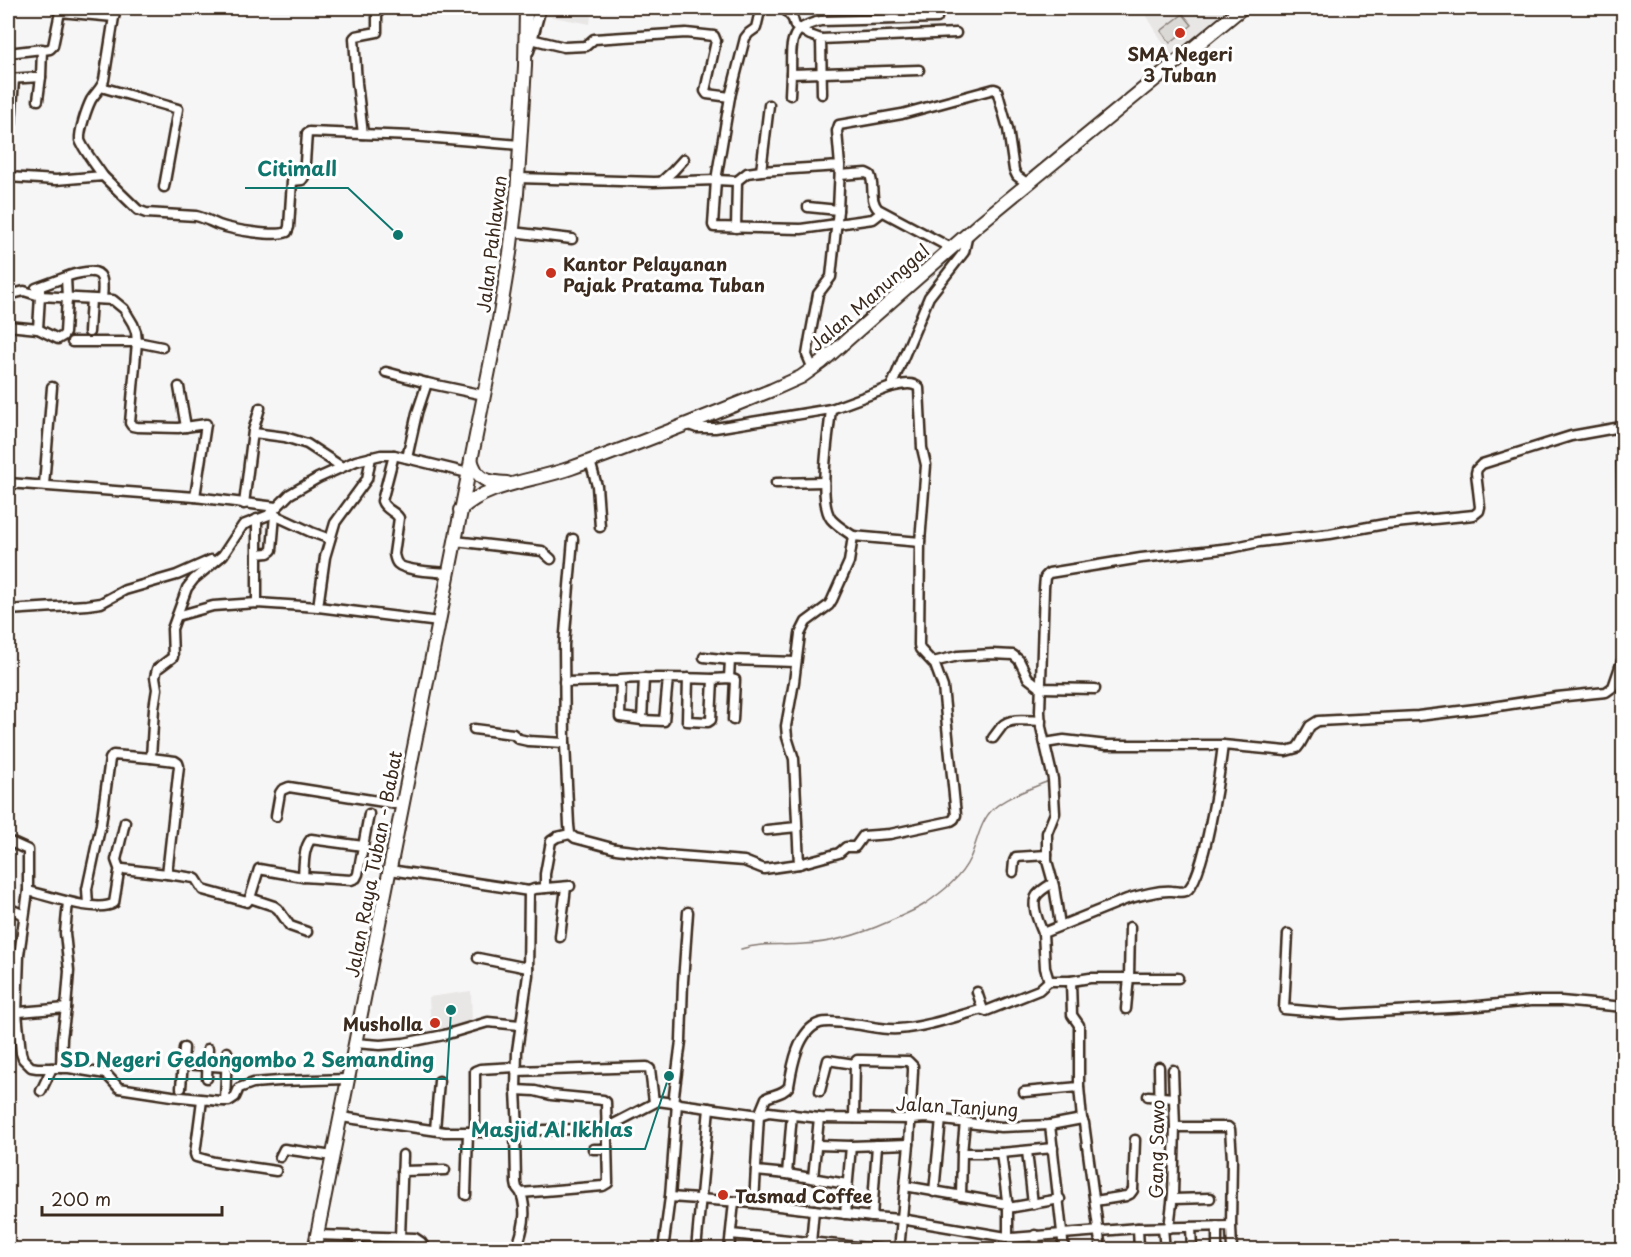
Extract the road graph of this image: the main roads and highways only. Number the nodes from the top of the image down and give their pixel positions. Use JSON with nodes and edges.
{"nodes":[{"id":1,"x":526,"y":8,"type":"edge"},
{"id":2,"x":540,"y":8,"type":"edge"},
{"id":3,"x":1242,"y":8,"type":"edge"},
{"id":4,"x":525,"y":66,"type":"junction"},
{"id":5,"x":471,"y":458,"type":"junction"},
{"id":6,"x":466,"y":479,"type":"joint"},
{"id":7,"x":517,"y":483,"type":"junction"},
{"id":8,"x":460,"y":510,"type":"junction"},
{"id":9,"x":314,"y":1250,"type":"edge"}],
"edges":[{"from":1,"to":4,"type":"highway"},
{"from":2,"to":4,"type":"main road","name":"Jalan Pahlawan"},
{"from":3,"to":7,"type":"highway","name":"Jalan Manunggal"},
{"from":4,"to":5,"type":"highway","name":"Jalan Pahlawan"},
{"from":5,"to":6,"type":"highway","name":"Jalan Pahlawan"},
{"from":5,"to":7,"type":"highway"},
{"from":6,"to":8,"type":"highway","name":"Jalan Raya Tuban - Babat"},
{"from":7,"to":8,"type":"highway","name":"Jalan Manunggal"},
{"from":8,"to":9,"type":"highway","name":"Jalan Raya Tuban - Babat"}]}
